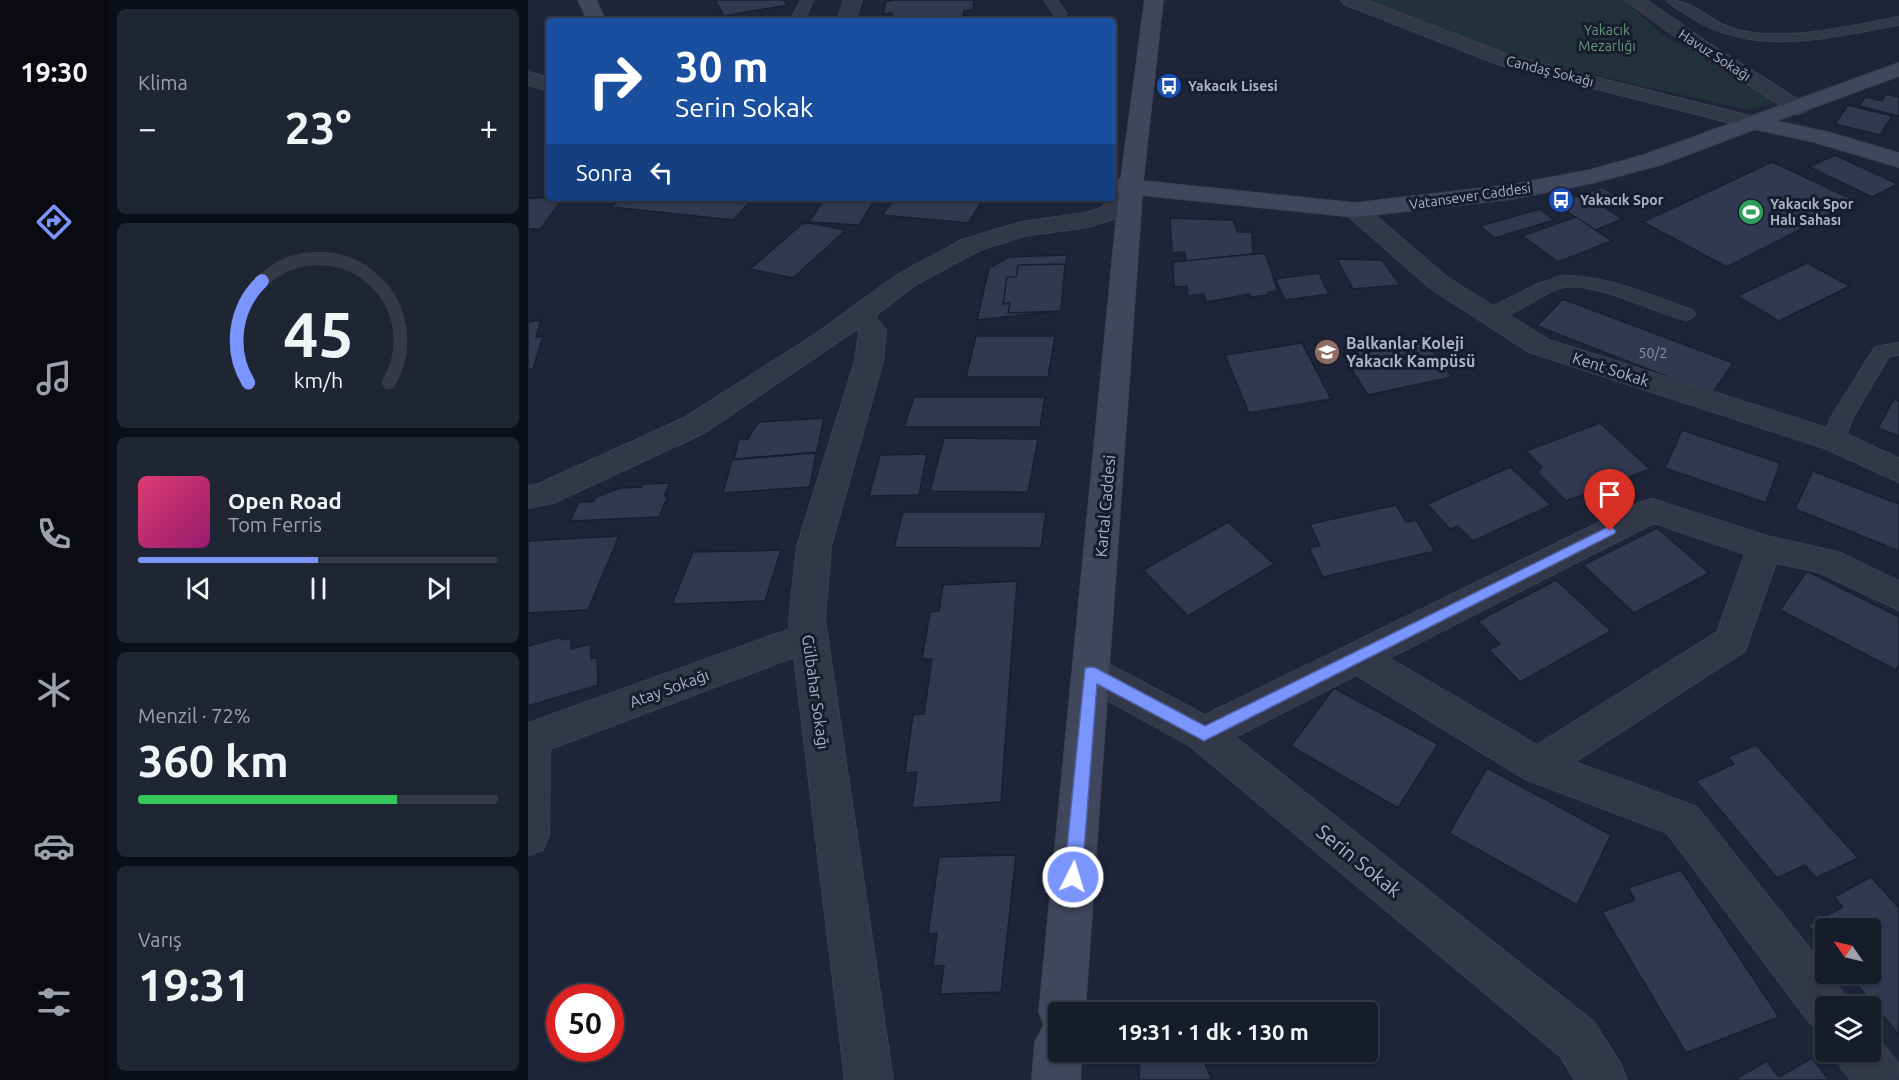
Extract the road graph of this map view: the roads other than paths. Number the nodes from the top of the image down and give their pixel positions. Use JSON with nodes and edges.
{"nodes":[{"id":1,"x":587,"y":0,"type":"edge"},
{"id":2,"x":807,"y":0,"type":"edge"},
{"id":3,"x":853,"y":0,"type":"edge"},
{"id":4,"x":1050,"y":0,"type":"edge"},
{"id":5,"x":1154,"y":0,"type":"edge"},
{"id":6,"x":1350,"y":0,"type":"edge"},
{"id":7,"x":1634,"y":0,"type":"edge"},
{"id":8,"x":1672,"y":0,"type":"edge"},
{"id":9,"x":1061,"y":14,"type":"dead end"},
{"id":10,"x":596,"y":18,"type":"edge"},
{"id":11,"x":798,"y":18,"type":"edge"},
{"id":12,"x":847,"y":18,"type":"edge"},
{"id":13,"x":1827,"y":18,"type":"dead end"},
{"id":14,"x":1899,"y":21,"type":"edge"},
{"id":15,"x":1817,"y":33,"type":"junction"},
{"id":16,"x":1896,"y":73,"type":"edge"},
{"id":17,"x":528,"y":78,"type":"edge"},
{"id":18,"x":546,"y":83,"type":"edge"},
{"id":19,"x":1798,"y":108,"type":"junction"},
{"id":20,"x":1755,"y":123,"type":"junction"},
{"id":21,"x":1899,"y":160,"type":"edge"},
{"id":22,"x":1122,"y":187,"type":"edge"},
{"id":23,"x":1115,"y":201,"type":"edge"},
{"id":24,"x":1354,"y":210,"type":"junction"},
{"id":25,"x":858,"y":315,"type":"junction"},
{"id":26,"x":1491,"y":315,"type":"junction"},
{"id":27,"x":1685,"y":315,"type":"dead end"},
{"id":28,"x":1899,"y":349,"type":"edge"},
{"id":29,"x":1834,"y":441,"type":"junction"},
{"id":30,"x":1899,"y":471,"type":"edge"},
{"id":31,"x":528,"y":497,"type":"edge"},
{"id":32,"x":1764,"y":548,"type":"junction"},
{"id":33,"x":1899,"y":597,"type":"edge"},
{"id":34,"x":809,"y":637,"type":"junction"},
{"id":35,"x":1356,"y":657,"type":"junction"},
{"id":36,"x":1091,"y":673,"type":"junction"},
{"id":37,"x":1204,"y":734,"type":"junction"},
{"id":38,"x":529,"y":739,"type":"edge"},
{"id":39,"x":1537,"y":766,"type":"junction"},
{"id":40,"x":528,"y":836,"type":"edge"},
{"id":41,"x":1818,"y":996,"type":"edge"},
{"id":42,"x":1063,"y":1002,"type":"edge"},
{"id":43,"x":1057,"y":1062,"type":"edge"},
{"id":44,"x":1868,"y":1062,"type":"edge"},
{"id":45,"x":869,"y":1080,"type":"edge"},
{"id":46,"x":1056,"y":1080,"type":"edge"},
{"id":47,"x":1603,"y":1080,"type":"edge"},
{"id":48,"x":1881,"y":1080,"type":"edge"}],
"edges":[{"from":1,"to":10,"type":"main road"},
{"from":2,"to":11,"type":"lane"},
{"from":3,"to":12,"type":"street"},
{"from":4,"to":9,"type":"lane"},
{"from":5,"to":22,"type":"main road","name":"Kartal Caddesi"},
{"from":6,"to":20,"type":"street","name":"Candaş Sokağı"},
{"from":7,"to":19,"type":"street","name":"Havuz Sokağı"},
{"from":8,"to":15,"type":"lane"},
{"from":13,"to":15,"type":"lane"},
{"from":14,"to":15,"type":"lane"},
{"from":16,"to":19,"type":"main road","name":"Vatansever Caddesi"},
{"from":17,"to":18,"type":"street"},
{"from":19,"to":20,"type":"main road","name":"Vatansever Caddesi"},
{"from":20,"to":21,"type":"main road"},
{"from":20,"to":24,"type":"main road","name":"Vatansever Caddesi"},
{"from":22,"to":24,"type":"main road","name":"Vatansever Caddesi"},
{"from":22,"to":36,"type":"main road","name":"Kartal Caddesi"},
{"from":23,"to":25,"type":"street"},
{"from":24,"to":26,"type":"street","name":"Kent Sokak"},
{"from":25,"to":31,"type":"street"},
{"from":25,"to":34,"type":"street","name":"Gülbahar Sokağı"},
{"from":26,"to":27,"type":"lane"},
{"from":26,"to":29,"type":"street","name":"Kent Sokak"},
{"from":28,"to":29,"type":"lane"},
{"from":29,"to":30,"type":"street","name":"Kent Sokak"},
{"from":32,"to":33,"type":"street"},
{"from":32,"to":35,"type":"street"},
{"from":32,"to":39,"type":"street"},
{"from":34,"to":38,"type":"street","name":"Atay Sokağı"},
{"from":34,"to":45,"type":"street","name":"Gülbahar Sokağı"},
{"from":35,"to":37,"type":"street"},
{"from":35,"to":39,"type":"street"},
{"from":36,"to":37,"type":"street","name":"Serin Sokak"},
{"from":36,"to":42,"type":"main road","name":"Kartal Caddesi"},
{"from":37,"to":47,"type":"street","name":"Serin Sokak"},
{"from":38,"to":40,"type":"street"},
{"from":39,"to":41,"type":"street"},
{"from":43,"to":46,"type":"main road"},
{"from":44,"to":48,"type":"street"}]}
